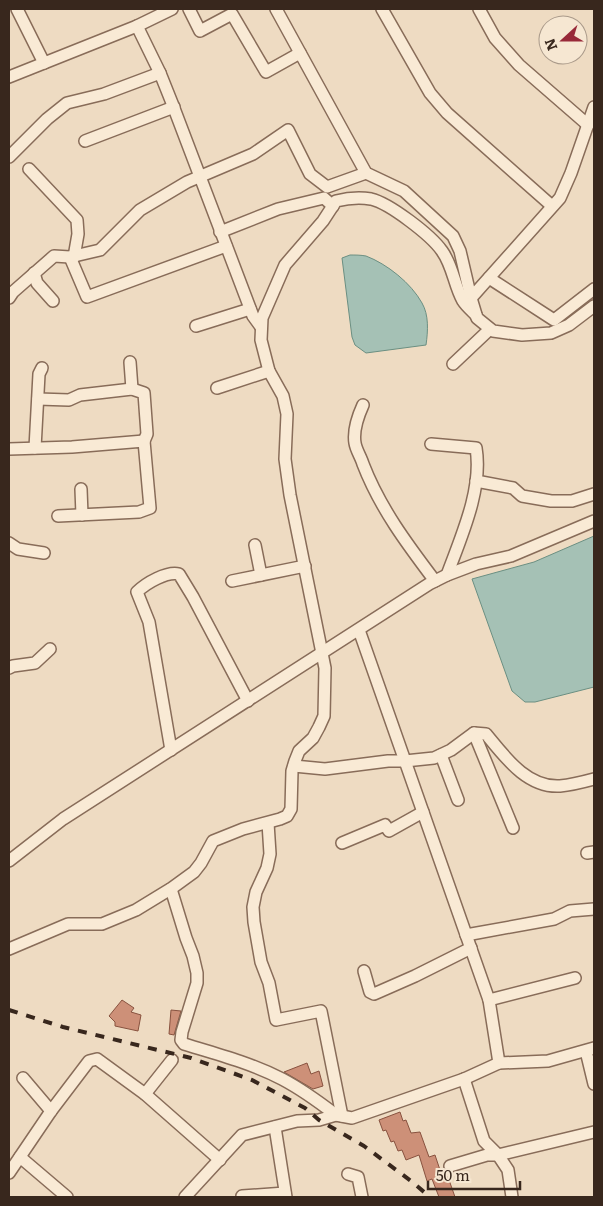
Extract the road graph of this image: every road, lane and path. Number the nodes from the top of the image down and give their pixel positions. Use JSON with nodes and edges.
{"nodes":[{"id":1,"x":17,"y":9,"type":"edge"},
{"id":2,"x":172,"y":9,"type":"edge"},
{"id":3,"x":189,"y":9,"type":"edge"},
{"id":4,"x":276,"y":9,"type":"edge"},
{"id":5,"x":382,"y":9,"type":"edge"},
{"id":6,"x":479,"y":9,"type":"edge"},
{"id":7,"x":137,"y":26,"type":"junction"},
{"id":8,"x":300,"y":53,"type":"junction"},
{"id":9,"x":44,"y":63,"type":"junction"},
{"id":10,"x":160,"y":74,"type":"junction"},
{"id":11,"x":9,"y":77,"type":"edge"},
{"id":12,"x":174,"y":107,"type":"junction"},
{"id":13,"x":594,"y":107,"type":"edge"},
{"id":14,"x":588,"y":125,"type":"junction"},
{"id":15,"x":85,"y":141,"type":"dead end"},
{"id":16,"x":9,"y":155,"type":"edge"},
{"id":17,"x":29,"y":169,"type":"dead end"},
{"id":18,"x":366,"y":173,"type":"junction"},
{"id":19,"x":199,"y":177,"type":"junction"},
{"id":20,"x":333,"y":206,"type":"junction"},
{"id":21,"x":552,"y":206,"type":"junction"},
{"id":22,"x":220,"y":232,"type":"junction"},
{"id":23,"x":226,"y":246,"type":"junction"},
{"id":24,"x":72,"y":257,"type":"junction"},
{"id":25,"x":34,"y":274,"type":"junction"},
{"id":26,"x":489,"y":278,"type":"junction"},
{"id":27,"x":594,"y":289,"type":"edge"},
{"id":28,"x":9,"y":298,"type":"edge"},
{"id":29,"x":471,"y":298,"type":"junction"},
{"id":30,"x":53,"y":301,"type":"dead end"},
{"id":31,"x":594,"y":306,"type":"edge"},
{"id":32,"x":250,"y":308,"type":"junction"},
{"id":33,"x":476,"y":315,"type":"junction"},
{"id":34,"x":196,"y":326,"type":"dead end"},
{"id":35,"x":261,"y":327,"type":"junction"},
{"id":36,"x":490,"y":329,"type":"junction"},
{"id":37,"x":130,"y":362,"type":"dead end"},
{"id":38,"x":453,"y":364,"type":"dead end"},
{"id":39,"x":42,"y":368,"type":"dead end"},
{"id":40,"x":269,"y":371,"type":"junction"},
{"id":41,"x":217,"y":388,"type":"dead end"},
{"id":42,"x":132,"y":389,"type":"junction"},
{"id":43,"x":38,"y":399,"type":"junction"},
{"id":44,"x":362,"y":405,"type":"dead end"},
{"id":45,"x":144,"y":441,"type":"junction"},
{"id":46,"x":431,"y":444,"type":"dead end"},
{"id":47,"x":35,"y":448,"type":"junction"},
{"id":48,"x":9,"y":449,"type":"edge"},
{"id":49,"x":476,"y":481,"type":"junction"},
{"id":50,"x":81,"y":489,"type":"dead end"},
{"id":51,"x":594,"y":494,"type":"edge"},
{"id":52,"x":82,"y":514,"type":"junction"},
{"id":53,"x":58,"y":516,"type":"dead end"},
{"id":54,"x":594,"y":521,"type":"edge"},
{"id":55,"x":9,"y":543,"type":"edge"},
{"id":56,"x":255,"y":544,"type":"dead end"},
{"id":57,"x":44,"y":553,"type":"dead end"},
{"id":58,"x":304,"y":566,"type":"junction"},
{"id":59,"x":261,"y":575,"type":"junction"},
{"id":60,"x":447,"y":575,"type":"junction"},
{"id":61,"x":232,"y":581,"type":"dead end"},
{"id":62,"x":435,"y":581,"type":"junction"},
{"id":63,"x":359,"y":630,"type":"junction"},
{"id":64,"x":50,"y":649,"type":"dead end"},
{"id":65,"x":323,"y":653,"type":"junction"},
{"id":66,"x":9,"y":668,"type":"edge"},
{"id":67,"x":248,"y":701,"type":"junction"},
{"id":68,"x":474,"y":733,"type":"junction"},
{"id":69,"x":171,"y":750,"type":"junction"},
{"id":70,"x":441,"y":755,"type":"junction"},
{"id":71,"x":405,"y":761,"type":"junction"},
{"id":72,"x":294,"y":766,"type":"junction"},
{"id":73,"x":594,"y":779,"type":"edge"},
{"id":74,"x":458,"y":800,"type":"dead end"},
{"id":75,"x":423,"y":812,"type":"junction"},
{"id":76,"x":268,"y":823,"type":"junction"},
{"id":77,"x":513,"y":828,"type":"dead end"},
{"id":78,"x":342,"y":843,"type":"dead end"},
{"id":79,"x":9,"y":860,"type":"edge"},
{"id":80,"x":171,"y":889,"type":"junction"},
{"id":81,"x":594,"y":909,"type":"edge"},
{"id":82,"x":466,"y":935,"type":"junction"},
{"id":83,"x":471,"y":948,"type":"junction"},
{"id":84,"x":9,"y":949,"type":"edge"},
{"id":85,"x":364,"y":971,"type":"dead end"},
{"id":86,"x":575,"y":978,"type":"dead end"},
{"id":87,"x":489,"y":1000,"type":"junction"},
{"id":88,"x":590,"y":1050,"type":"edge"},
{"id":89,"x":172,"y":1060,"type":"dead end"},
{"id":90,"x":499,"y":1063,"type":"junction"},
{"id":91,"x":23,"y":1078,"type":"dead end"},
{"id":92,"x":464,"y":1080,"type":"junction"},
{"id":93,"x":594,"y":1081,"type":"edge"},
{"id":94,"x":145,"y":1094,"type":"junction"},
{"id":95,"x":51,"y":1111,"type":"junction"},
{"id":96,"x":339,"y":1115,"type":"junction"},
{"id":97,"x":275,"y":1127,"type":"junction"},
{"id":98,"x":594,"y":1132,"type":"edge"},
{"id":99,"x":498,"y":1155,"type":"junction"},
{"id":100,"x":20,"y":1157,"type":"junction"},
{"id":101,"x":220,"y":1160,"type":"junction"},
{"id":102,"x":450,"y":1166,"type":"dead end"},
{"id":103,"x":9,"y":1173,"type":"edge"},
{"id":104,"x":358,"y":1174,"type":"dead end"},
{"id":105,"x":285,"y":1195,"type":"edge"},
{"id":106,"x":242,"y":1196,"type":"dead end"},
{"id":107,"x":67,"y":1197,"type":"edge"},
{"id":108,"x":185,"y":1197,"type":"edge"},
{"id":109,"x":362,"y":1197,"type":"edge"},
{"id":110,"x":512,"y":1197,"type":"edge"}],
"edges":[{"from":1,"to":9,"type":"street"},
{"from":2,"to":7,"type":"street"},
{"from":3,"to":8,"type":"street"},
{"from":4,"to":8,"type":"street"},
{"from":5,"to":21,"type":"street"},
{"from":6,"to":14,"type":"street"},
{"from":7,"to":9,"type":"street"},
{"from":7,"to":10,"type":"street"},
{"from":8,"to":18,"type":"street"},
{"from":9,"to":11,"type":"street"},
{"from":10,"to":12,"type":"street"},
{"from":10,"to":16,"type":"street"},
{"from":12,"to":15,"type":"street"},
{"from":12,"to":19,"type":"street"},
{"from":13,"to":14,"type":"street"},
{"from":14,"to":21,"type":"street"},
{"from":17,"to":24,"type":"street"},
{"from":18,"to":19,"type":"street"},
{"from":18,"to":29,"type":"street"},
{"from":19,"to":22,"type":"street"},
{"from":19,"to":24,"type":"street"},
{"from":20,"to":22,"type":"street"},
{"from":20,"to":33,"type":"street"},
{"from":20,"to":35,"type":"street"},
{"from":21,"to":26,"type":"street"},
{"from":22,"to":23,"type":"street"},
{"from":23,"to":24,"type":"street"},
{"from":23,"to":32,"type":"street"},
{"from":24,"to":25,"type":"street"},
{"from":25,"to":28,"type":"street"},
{"from":25,"to":30,"type":"street"},
{"from":26,"to":27,"type":"street"},
{"from":26,"to":29,"type":"street"},
{"from":29,"to":33,"type":"street"},
{"from":31,"to":36,"type":"street"},
{"from":32,"to":34,"type":"street"},
{"from":32,"to":35,"type":"street"},
{"from":33,"to":36,"type":"street"},
{"from":35,"to":40,"type":"street"},
{"from":36,"to":38,"type":"street"},
{"from":37,"to":42,"type":"street"},
{"from":39,"to":43,"type":"street"},
{"from":40,"to":41,"type":"street"},
{"from":40,"to":58,"type":"street"},
{"from":42,"to":43,"type":"street"},
{"from":42,"to":45,"type":"street"},
{"from":43,"to":47,"type":"street"},
{"from":44,"to":62,"type":"street"},
{"from":45,"to":47,"type":"street"},
{"from":45,"to":52,"type":"street"},
{"from":46,"to":49,"type":"street"},
{"from":47,"to":48,"type":"street"},
{"from":49,"to":51,"type":"street"},
{"from":49,"to":60,"type":"street"},
{"from":50,"to":52,"type":"street"},
{"from":52,"to":53,"type":"street"},
{"from":54,"to":60,"type":"street"},
{"from":55,"to":57,"type":"street"},
{"from":56,"to":59,"type":"street"},
{"from":58,"to":59,"type":"street"},
{"from":58,"to":65,"type":"street"},
{"from":59,"to":61,"type":"street"},
{"from":60,"to":62,"type":"street"},
{"from":62,"to":63,"type":"street"},
{"from":63,"to":65,"type":"street"},
{"from":63,"to":71,"type":"street"},
{"from":64,"to":66,"type":"street"},
{"from":65,"to":67,"type":"street"},
{"from":65,"to":72,"type":"street"},
{"from":67,"to":69,"type":"street"},
{"from":67,"to":69,"type":"street"},
{"from":68,"to":70,"type":"street"},
{"from":68,"to":73,"type":"street"},
{"from":68,"to":77,"type":"street"},
{"from":69,"to":79,"type":"street"},
{"from":70,"to":71,"type":"street"},
{"from":70,"to":74,"type":"street"},
{"from":71,"to":72,"type":"street"},
{"from":71,"to":75,"type":"street"},
{"from":72,"to":76,"type":"street"},
{"from":75,"to":78,"type":"street"},
{"from":75,"to":82,"type":"street"},
{"from":76,"to":80,"type":"street"},
{"from":76,"to":96,"type":"street"},
{"from":80,"to":84,"type":"street"},
{"from":80,"to":96,"type":"street"},
{"from":81,"to":82,"type":"street"},
{"from":82,"to":83,"type":"street"},
{"from":83,"to":85,"type":"street"},
{"from":83,"to":87,"type":"street"},
{"from":86,"to":87,"type":"street"},
{"from":87,"to":90,"type":"street"},
{"from":88,"to":90,"type":"street"},
{"from":88,"to":93,"type":"street"},
{"from":89,"to":94,"type":"street"},
{"from":90,"to":92,"type":"street"},
{"from":91,"to":95,"type":"street"},
{"from":92,"to":96,"type":"street"},
{"from":92,"to":99,"type":"street"},
{"from":94,"to":95,"type":"street"},
{"from":94,"to":101,"type":"street"},
{"from":95,"to":100,"type":"street"},
{"from":96,"to":97,"type":"street"},
{"from":97,"to":101,"type":"street"},
{"from":97,"to":105,"type":"street"},
{"from":98,"to":99,"type":"street"},
{"from":99,"to":102,"type":"street"},
{"from":99,"to":110,"type":"street"},
{"from":100,"to":103,"type":"street"},
{"from":100,"to":107,"type":"street"},
{"from":101,"to":108,"type":"street"},
{"from":104,"to":109,"type":"street"},
{"from":105,"to":106,"type":"street"}]}
